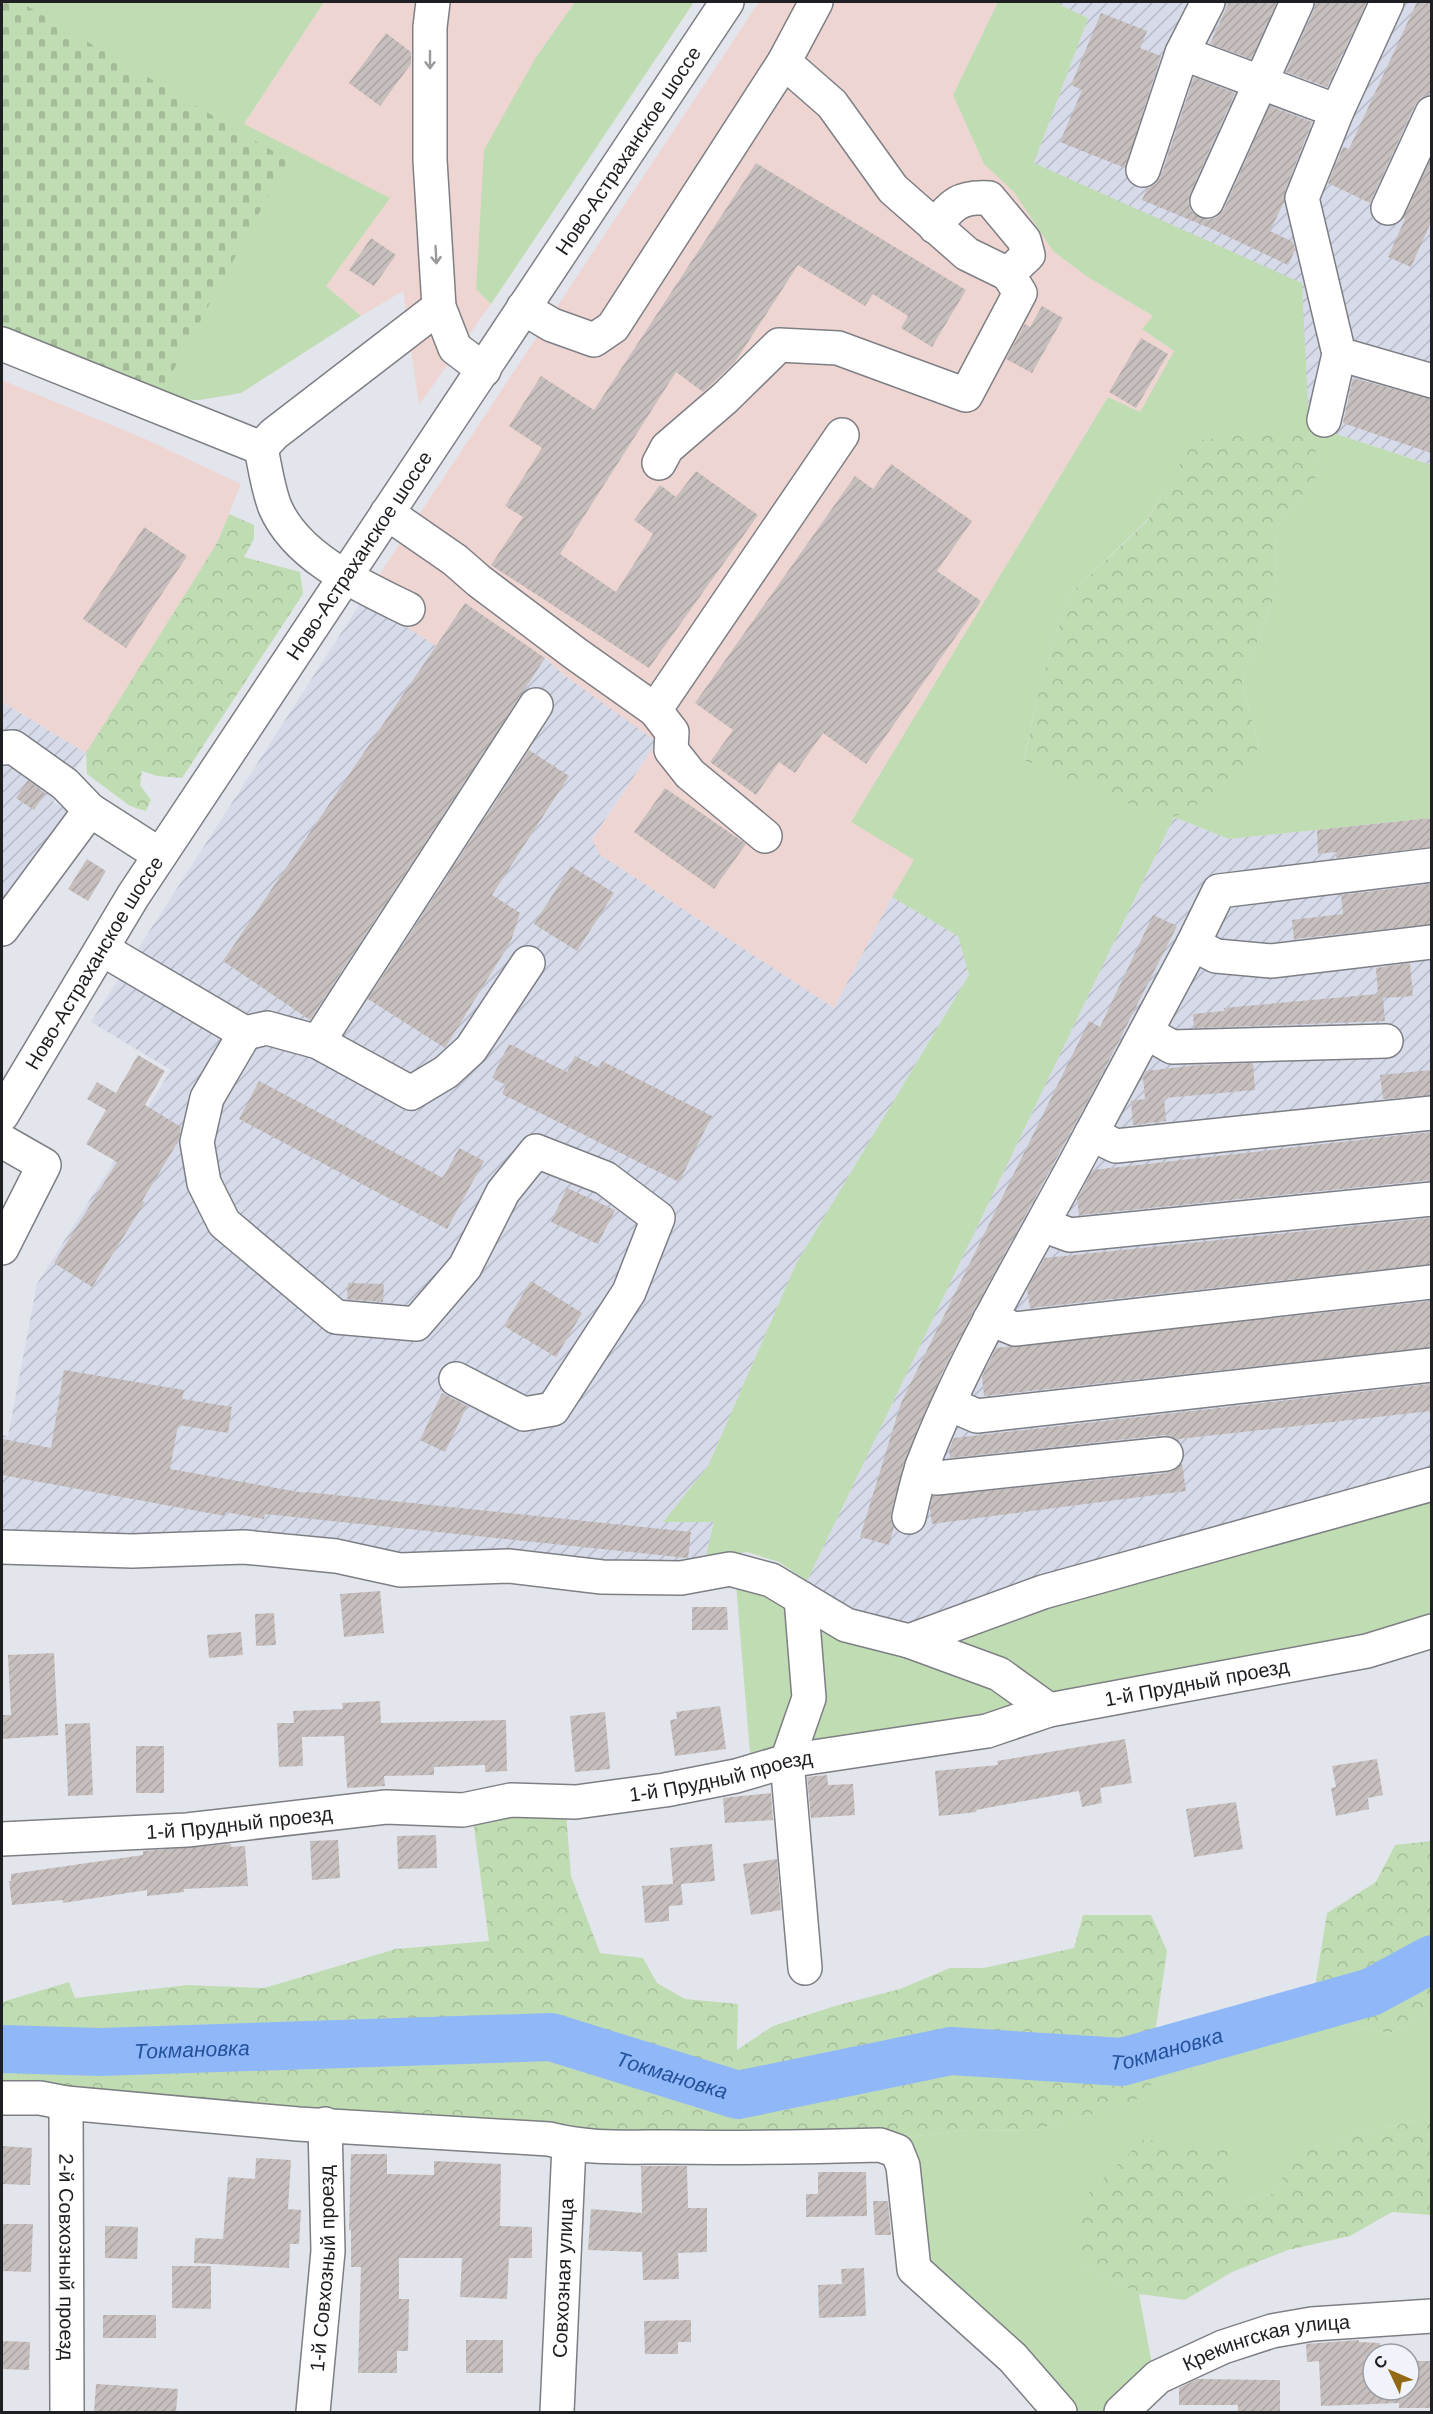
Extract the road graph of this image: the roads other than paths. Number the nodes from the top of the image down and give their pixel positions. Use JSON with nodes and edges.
{"nodes":[{"id":1,"x":433,"y":2,"type":"edge"},
{"id":2,"x":727,"y":2,"type":"edge"},
{"id":3,"x":816,"y":2,"type":"edge"},
{"id":4,"x":1208,"y":2,"type":"edge"},
{"id":5,"x":1297,"y":2,"type":"edge"},
{"id":6,"x":1387,"y":2,"type":"edge"},
{"id":7,"x":1182,"y":53,"type":"junction"},
{"id":8,"x":784,"y":62,"type":"junction"},
{"id":9,"x":1260,"y":84,"type":"junction"},
{"id":10,"x":1337,"y":111,"type":"junction"},
{"id":11,"x":1431,"y":113,"type":"edge"},
{"id":12,"x":1143,"y":170,"type":"dead end"},
{"id":13,"x":1207,"y":201,"type":"dead end"},
{"id":14,"x":1388,"y":208,"type":"dead end"},
{"id":15,"x":935,"y":226,"type":"junction"},
{"id":16,"x":1008,"y":274,"type":"junction"},
{"id":17,"x":439,"y":308,"type":"junction"},
{"id":18,"x":523,"y":308,"type":"junction"},
{"id":19,"x":2,"y":344,"type":"edge"},
{"id":20,"x":1339,"y":354,"type":"junction"},
{"id":21,"x":484,"y":370,"type":"junction"},
{"id":22,"x":1431,"y":381,"type":"edge"},
{"id":23,"x":1324,"y":420,"type":"dead end"},
{"id":24,"x":842,"y":435,"type":"dead end"},
{"id":25,"x":261,"y":448,"type":"junction"},
{"id":26,"x":659,"y":463,"type":"dead end"},
{"id":27,"x":387,"y":513,"type":"junction"},
{"id":28,"x":345,"y":578,"type":"junction"},
{"id":29,"x":408,"y":609,"type":"dead end"},
{"id":30,"x":536,"y":705,"type":"dead end"},
{"id":31,"x":655,"y":710,"type":"junction"},
{"id":32,"x":2,"y":748,"type":"edge"},
{"id":33,"x":90,"y":810,"type":"junction"},
{"id":34,"x":765,"y":836,"type":"dead end"},
{"id":35,"x":160,"y":855,"type":"junction"},
{"id":36,"x":1431,"y":865,"type":"edge"},
{"id":37,"x":2,"y":929,"type":"edge"},
{"id":38,"x":1431,"y":942,"type":"edge"},
{"id":39,"x":1193,"y":944,"type":"junction"},
{"id":40,"x":102,"y":949,"type":"junction"},
{"id":41,"x":528,"y":963,"type":"dead end"},
{"id":42,"x":1146,"y":1032,"type":"junction"},
{"id":43,"x":245,"y":1033,"type":"junction"},
{"id":44,"x":1386,"y":1041,"type":"dead end"},
{"id":45,"x":318,"y":1042,"type":"junction"},
{"id":46,"x":1431,"y":1113,"type":"edge"},
{"id":47,"x":2,"y":1115,"type":"edge"},
{"id":48,"x":1090,"y":1134,"type":"junction"},
{"id":49,"x":2,"y":1141,"type":"edge"},
{"id":50,"x":1431,"y":1199,"type":"edge"},
{"id":51,"x":1043,"y":1225,"type":"junction"},
{"id":52,"x":2,"y":1248,"type":"edge"},
{"id":53,"x":1431,"y":1282,"type":"edge"},
{"id":54,"x":990,"y":1319,"type":"junction"},
{"id":55,"x":1431,"y":1365,"type":"edge"},
{"id":56,"x":456,"y":1379,"type":"dead end"},
{"id":57,"x":950,"y":1404,"type":"junction"},
{"id":58,"x":1166,"y":1454,"type":"dead end"},
{"id":59,"x":922,"y":1466,"type":"junction"},
{"id":60,"x":1431,"y":1484,"type":"edge"},
{"id":61,"x":909,"y":1518,"type":"dead end"},
{"id":62,"x":2,"y":1546,"type":"edge"},
{"id":63,"x":801,"y":1598,"type":"junction"},
{"id":64,"x":1431,"y":1631,"type":"edge"},
{"id":65,"x":909,"y":1641,"type":"junction"},
{"id":66,"x":1049,"y":1710,"type":"junction"},
{"id":67,"x":787,"y":1761,"type":"junction"},
{"id":68,"x":2,"y":1839,"type":"edge"},
{"id":69,"x":805,"y":1968,"type":"dead end"},
{"id":70,"x":2,"y":2098,"type":"edge"},
{"id":71,"x":66,"y":2103,"type":"junction"},
{"id":72,"x":325,"y":2124,"type":"junction"},
{"id":73,"x":568,"y":2145,"type":"junction"},
{"id":74,"x":1431,"y":2316,"type":"edge"},
{"id":75,"x":67,"y":2412,"type":"edge"},
{"id":76,"x":313,"y":2412,"type":"edge"},
{"id":77,"x":557,"y":2412,"type":"edge"},
{"id":78,"x":1060,"y":2412,"type":"edge"},
{"id":79,"x":1121,"y":2412,"type":"edge"}],
"edges":[{"from":1,"to":17,"type":"street","one_way":true},
{"from":2,"to":18,"type":"street","name":"Ново-Астраханское шоссе"},
{"from":3,"to":8,"type":"street"},
{"from":4,"to":7,"type":"street"},
{"from":5,"to":9,"type":"street"},
{"from":6,"to":10,"type":"street"},
{"from":7,"to":9,"type":"street"},
{"from":7,"to":12,"type":"street"},
{"from":8,"to":15,"type":"street"},
{"from":8,"to":18,"type":"street"},
{"from":9,"to":10,"type":"street"},
{"from":9,"to":13,"type":"street"},
{"from":10,"to":20,"type":"street"},
{"from":11,"to":14,"type":"street"},
{"from":15,"to":16,"type":"street"},
{"from":15,"to":16,"type":"street"},
{"from":16,"to":26,"type":"street"},
{"from":17,"to":21,"type":"street"},
{"from":17,"to":25,"type":"street"},
{"from":18,"to":21,"type":"street","name":"Ново-Астраханское шоссе"},
{"from":19,"to":25,"type":"street"},
{"from":20,"to":22,"type":"street"},
{"from":20,"to":23,"type":"street"},
{"from":21,"to":27,"type":"street","name":"Ново-Астраханское шоссе"},
{"from":24,"to":31,"type":"street"},
{"from":25,"to":28,"type":"street"},
{"from":27,"to":28,"type":"street","name":"Ново-Астраханское шоссе"},
{"from":27,"to":31,"type":"street"},
{"from":28,"to":29,"type":"street"},
{"from":28,"to":35,"type":"street","name":"Ново-Астраханское шоссе"},
{"from":30,"to":45,"type":"street"},
{"from":31,"to":34,"type":"street"},
{"from":32,"to":33,"type":"street"},
{"from":33,"to":35,"type":"street"},
{"from":33,"to":37,"type":"street"},
{"from":35,"to":40,"type":"street","name":"Ново-Астраханское шоссе"},
{"from":36,"to":39,"type":"street"},
{"from":38,"to":39,"type":"street"},
{"from":39,"to":42,"type":"street"},
{"from":40,"to":43,"type":"street"},
{"from":40,"to":47,"type":"street","name":"Ново-Астраханское шоссе"},
{"from":41,"to":45,"type":"street"},
{"from":42,"to":44,"type":"street"},
{"from":42,"to":48,"type":"street"},
{"from":43,"to":45,"type":"street"},
{"from":43,"to":56,"type":"street"},
{"from":46,"to":48,"type":"street"},
{"from":48,"to":51,"type":"street"},
{"from":49,"to":52,"type":"street"},
{"from":50,"to":51,"type":"street"},
{"from":51,"to":54,"type":"street"},
{"from":53,"to":54,"type":"street"},
{"from":54,"to":57,"type":"street"},
{"from":55,"to":57,"type":"street"},
{"from":57,"to":59,"type":"street"},
{"from":58,"to":59,"type":"street"},
{"from":59,"to":61,"type":"street"},
{"from":60,"to":65,"type":"street"},
{"from":62,"to":63,"type":"street"},
{"from":63,"to":65,"type":"street"},
{"from":63,"to":67,"type":"street"},
{"from":64,"to":66,"type":"street","name":"1-й Прудный проезд"},
{"from":65,"to":66,"type":"street"},
{"from":66,"to":67,"type":"street","name":"1-й Прудный проезд"},
{"from":67,"to":68,"type":"street","name":"1-й Прудный проезд"},
{"from":67,"to":69,"type":"street"},
{"from":70,"to":71,"type":"street"},
{"from":71,"to":72,"type":"street"},
{"from":71,"to":75,"type":"street","name":"2-й Совхозный проезд"},
{"from":72,"to":73,"type":"street"},
{"from":72,"to":76,"type":"street","name":"1-й Совхозный проезд"},
{"from":73,"to":77,"type":"street","name":"Совхозная улица"},
{"from":73,"to":78,"type":"street"},
{"from":74,"to":79,"type":"street","name":"Крекингская улица"}]}
